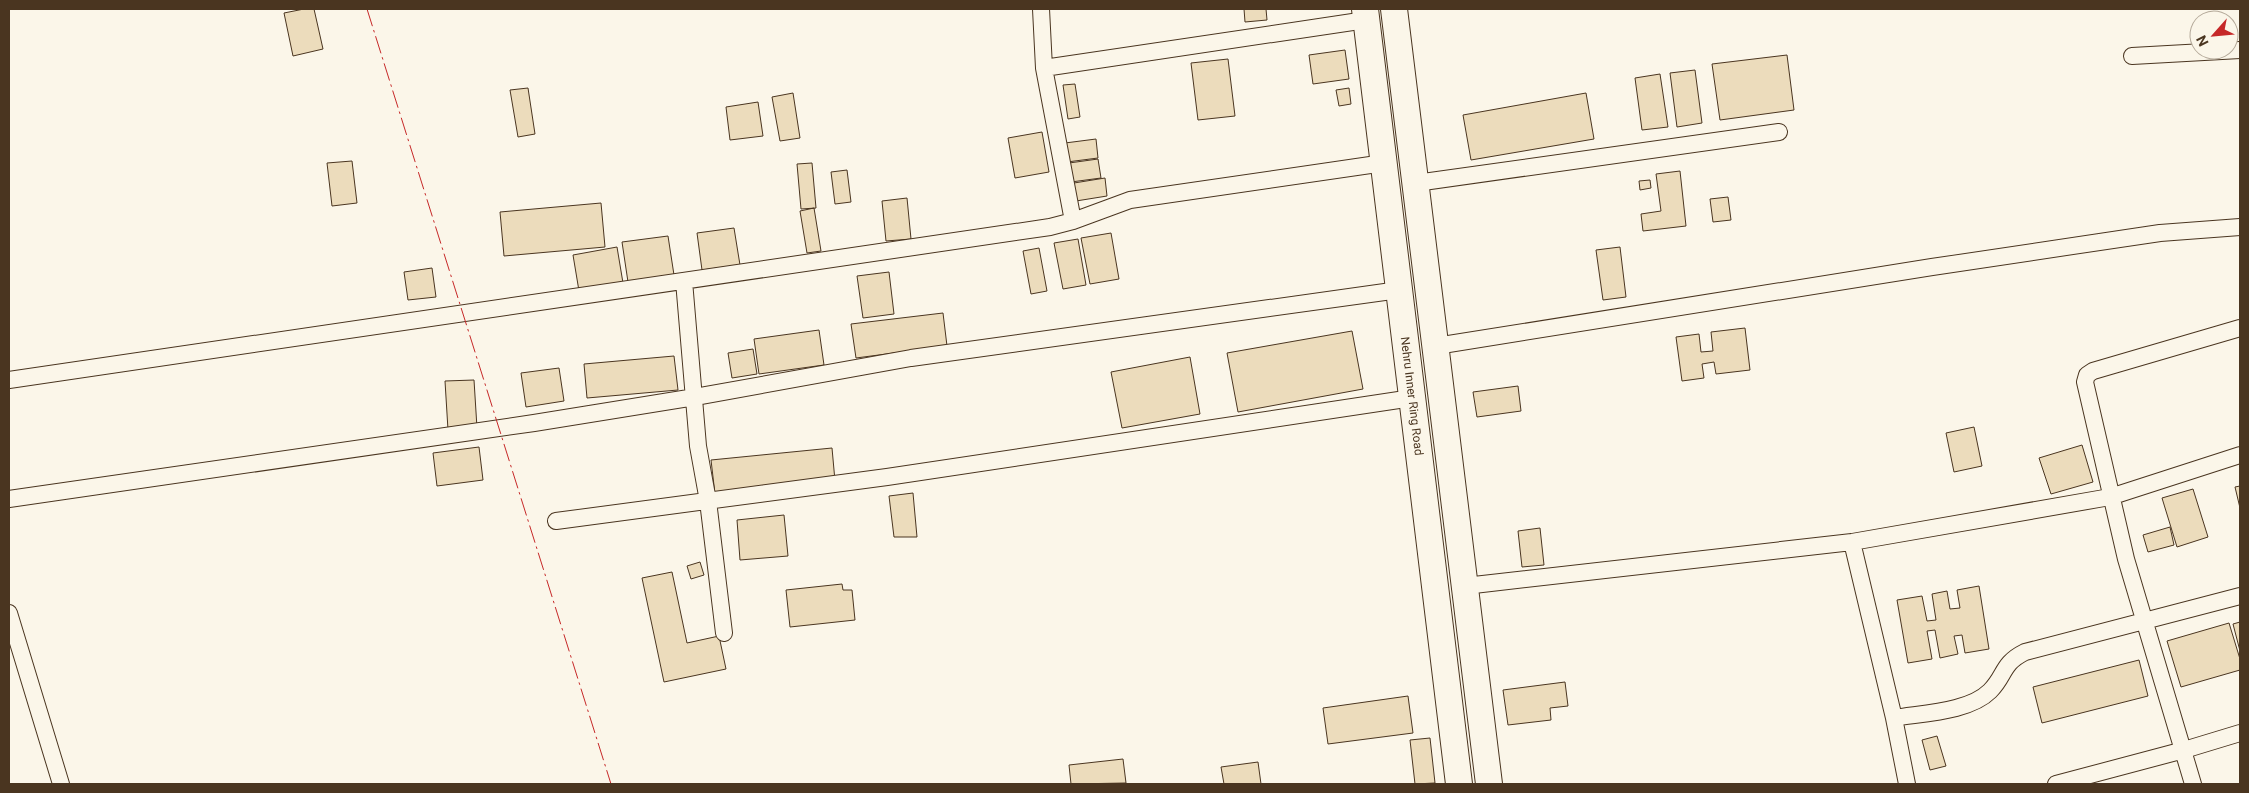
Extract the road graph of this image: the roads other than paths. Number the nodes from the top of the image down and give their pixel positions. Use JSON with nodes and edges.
{"nodes":[{"id":1,"x":1041,"y":9,"type":"edge"},
{"id":2,"x":1394,"y":9,"type":"edge"},
{"id":3,"x":1366,"y":14,"type":"edge"},
{"id":4,"x":2240,"y":50,"type":"edge"},
{"id":5,"x":2132,"y":56,"type":"dead end"},
{"id":6,"x":1044,"y":68,"type":"junction"},
{"id":7,"x":1778,"y":132,"type":"dead end"},
{"id":8,"x":1384,"y":163,"type":"junction"},
{"id":9,"x":1416,"y":183,"type":"junction"},
{"id":10,"x":1073,"y":221,"type":"junction"},
{"id":11,"x":2240,"y":227,"type":"edge"},
{"id":12,"x":684,"y":281,"type":"junction"},
{"id":13,"x":1399,"y":290,"type":"junction"},
{"id":14,"x":2240,"y":328,"type":"edge"},
{"id":15,"x":1436,"y":346,"type":"junction"},
{"id":16,"x":9,"y":380,"type":"edge"},
{"id":17,"x":695,"y":397,"type":"junction"},
{"id":18,"x":1412,"y":398,"type":"junction"},
{"id":19,"x":2240,"y":455,"type":"edge"},
{"id":20,"x":2110,"y":497,"type":"junction"},
{"id":21,"x":9,"y":499,"type":"edge"},
{"id":22,"x":708,"y":501,"type":"junction"},
{"id":23,"x":556,"y":521,"type":"dead end"},
{"id":24,"x":1852,"y":542,"type":"junction"},
{"id":25,"x":1465,"y":586,"type":"junction"},
{"id":26,"x":2240,"y":596,"type":"edge"},
{"id":27,"x":9,"y":613,"type":"edge"},
{"id":28,"x":2146,"y":622,"type":"junction"},
{"id":29,"x":724,"y":633,"type":"dead end"},
{"id":30,"x":1894,"y":718,"type":"junction"},
{"id":31,"x":2240,"y":733,"type":"edge"},
{"id":32,"x":2184,"y":750,"type":"junction"},
{"id":33,"x":61,"y":784,"type":"edge"},
{"id":34,"x":1459,"y":784,"type":"edge"},
{"id":35,"x":1489,"y":784,"type":"edge"},
{"id":36,"x":1907,"y":784,"type":"edge"},
{"id":37,"x":2056,"y":784,"type":"edge"},
{"id":38,"x":2193,"y":784,"type":"edge"}],
"edges":[{"from":1,"to":6,"type":"street"},
{"from":2,"to":9,"type":"main road"},
{"from":3,"to":6,"type":"street"},
{"from":3,"to":8,"type":"main road","name":"Nehru Inner Ring Road"},
{"from":4,"to":5,"type":"street"},
{"from":6,"to":10,"type":"street"},
{"from":7,"to":9,"type":"street"},
{"from":8,"to":10,"type":"street"},
{"from":8,"to":13,"type":"main road","name":"Nehru Inner Ring Road"},
{"from":9,"to":15,"type":"main road"},
{"from":10,"to":12,"type":"street"},
{"from":11,"to":15,"type":"street"},
{"from":12,"to":16,"type":"street"},
{"from":12,"to":17,"type":"street"},
{"from":13,"to":17,"type":"street"},
{"from":13,"to":18,"type":"main road","name":"Nehru Inner Ring Road"},
{"from":14,"to":20,"type":"street"},
{"from":15,"to":25,"type":"main road"},
{"from":17,"to":21,"type":"street"},
{"from":17,"to":22,"type":"street"},
{"from":18,"to":22,"type":"street"},
{"from":18,"to":34,"type":"main road","name":"Nehru Inner Ring Road"},
{"from":19,"to":20,"type":"street"},
{"from":20,"to":24,"type":"street"},
{"from":20,"to":28,"type":"street"},
{"from":22,"to":23,"type":"street"},
{"from":22,"to":29,"type":"street"},
{"from":24,"to":25,"type":"street"},
{"from":24,"to":30,"type":"street"},
{"from":25,"to":35,"type":"main road"},
{"from":26,"to":28,"type":"street"},
{"from":27,"to":33,"type":"street"},
{"from":28,"to":30,"type":"street"},
{"from":28,"to":32,"type":"street"},
{"from":30,"to":36,"type":"street"},
{"from":31,"to":32,"type":"street"},
{"from":32,"to":37,"type":"street"},
{"from":32,"to":38,"type":"street"}]}
